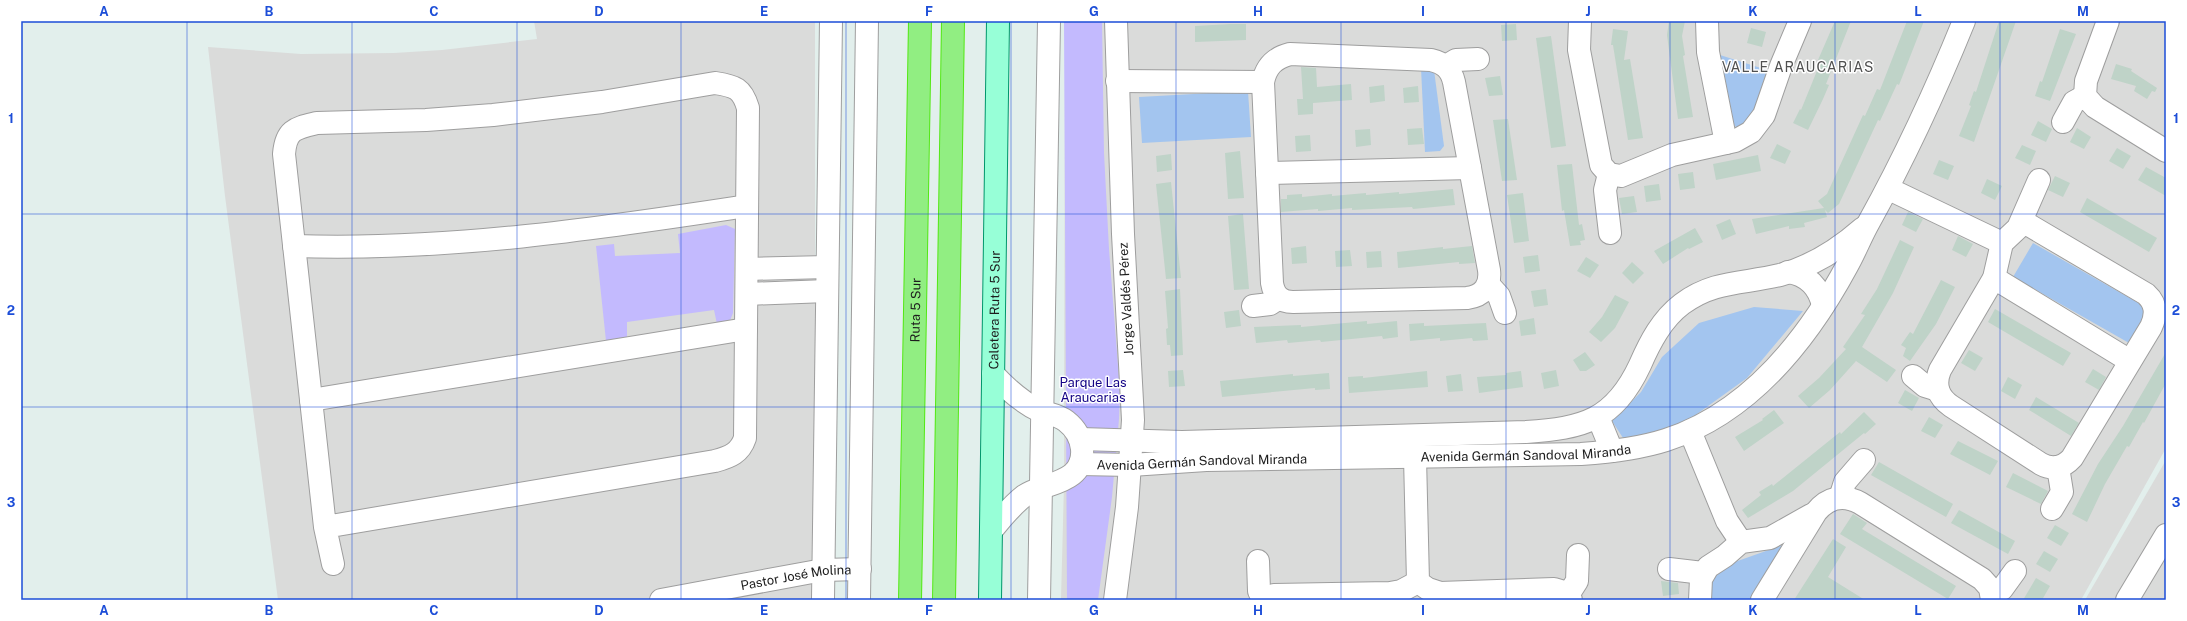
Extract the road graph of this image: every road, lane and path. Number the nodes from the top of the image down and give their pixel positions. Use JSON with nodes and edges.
{"nodes":[{"id":1,"x":831,"y":21,"type":"edge"},
{"id":2,"x":868,"y":21,"type":"edge"},
{"id":3,"x":920,"y":21,"type":"edge"},
{"id":4,"x":953,"y":21,"type":"edge"},
{"id":5,"x":998,"y":21,"type":"edge"},
{"id":6,"x":1050,"y":21,"type":"edge"},
{"id":7,"x":1116,"y":21,"type":"edge"},
{"id":8,"x":1580,"y":21,"type":"edge"},
{"id":9,"x":1708,"y":21,"type":"edge"},
{"id":10,"x":1800,"y":21,"type":"edge"},
{"id":11,"x":1964,"y":21,"type":"edge"},
{"id":12,"x":2108,"y":21,"type":"edge"},
{"id":13,"x":1478,"y":59,"type":"dead end"},
{"id":14,"x":1446,"y":66,"type":"junction"},
{"id":15,"x":1117,"y":81,"type":"junction"},
{"id":16,"x":1263,"y":82,"type":"junction"},
{"id":17,"x":2085,"y":96,"type":"junction"},
{"id":18,"x":2063,"y":122,"type":"dead end"},
{"id":19,"x":1726,"y":143,"type":"junction"},
{"id":20,"x":2166,"y":151,"type":"edge"},
{"id":21,"x":1470,"y":168,"type":"junction"},
{"id":22,"x":1268,"y":173,"type":"junction"},
{"id":23,"x":1610,"y":174,"type":"junction"},
{"id":24,"x":2039,"y":180,"type":"dead end"},
{"id":25,"x":1888,"y":189,"type":"junction"},
{"id":26,"x":747,"y":206,"type":"junction"},
{"id":27,"x":2022,"y":221,"type":"junction"},
{"id":28,"x":1868,"y":223,"type":"junction"},
{"id":29,"x":1610,"y":233,"type":"dead end"},
{"id":30,"x":2002,"y":243,"type":"junction"},
{"id":31,"x":294,"y":246,"type":"junction"},
{"id":32,"x":827,"y":267,"type":"junction"},
{"id":33,"x":747,"y":269,"type":"junction"},
{"id":34,"x":1788,"y":272,"type":"junction"},
{"id":35,"x":1994,"y":278,"type":"junction"},
{"id":36,"x":1488,"y":284,"type":"junction"},
{"id":37,"x":827,"y":291,"type":"junction"},
{"id":38,"x":747,"y":294,"type":"junction"},
{"id":39,"x":1279,"y":298,"type":"junction"},
{"id":40,"x":1253,"y":306,"type":"dead end"},
{"id":41,"x":1823,"y":306,"type":"junction"},
{"id":42,"x":2160,"y":309,"type":"edge"},
{"id":43,"x":1505,"y":313,"type":"dead end"},
{"id":44,"x":746,"y":329,"type":"junction"},
{"id":45,"x":2130,"y":361,"type":"junction"},
{"id":46,"x":993,"y":374,"type":"junction"},
{"id":47,"x":1913,"y":376,"type":"dead end"},
{"id":48,"x":1938,"y":390,"type":"junction"},
{"id":49,"x":311,"y":400,"type":"junction"},
{"id":50,"x":1043,"y":412,"type":"junction"},
{"id":51,"x":1598,"y":417,"type":"junction"},
{"id":52,"x":1690,"y":431,"type":"junction"},
{"id":53,"x":1080,"y":439,"type":"junction"},
{"id":54,"x":1132,"y":441,"type":"junction"},
{"id":55,"x":1303,"y":448,"type":"junction"},
{"id":56,"x":1612,"y":451,"type":"junction"},
{"id":57,"x":1415,"y":457,"type":"junction"},
{"id":58,"x":1864,"y":460,"type":"dead end"},
{"id":59,"x":1080,"y":464,"type":"junction"},
{"id":60,"x":1131,"y":465,"type":"junction"},
{"id":61,"x":2058,"y":467,"type":"junction"},
{"id":62,"x":1041,"y":488,"type":"junction"},
{"id":63,"x":1840,"y":498,"type":"junction"},
{"id":64,"x":2052,"y":509,"type":"dead end"},
{"id":65,"x":325,"y":527,"type":"junction"},
{"id":66,"x":990,"y":531,"type":"junction"},
{"id":67,"x":2166,"y":535,"type":"edge"},
{"id":68,"x":1789,"y":539,"type":"junction"},
{"id":69,"x":1741,"y":542,"type":"junction"},
{"id":70,"x":1578,"y":555,"type":"dead end"},
{"id":71,"x":1258,"y":561,"type":"dead end"},
{"id":72,"x":333,"y":564,"type":"dead end"},
{"id":73,"x":860,"y":569,"type":"junction"},
{"id":74,"x":1668,"y":569,"type":"dead end"},
{"id":75,"x":823,"y":570,"type":"junction"},
{"id":76,"x":2015,"y":571,"type":"dead end"},
{"id":77,"x":1703,"y":572,"type":"junction"},
{"id":78,"x":1418,"y":582,"type":"junction"},
{"id":79,"x":1380,"y":597,"type":"edge"},
{"id":80,"x":1440,"y":597,"type":"edge"},
{"id":81,"x":1992,"y":597,"type":"edge"},
{"id":82,"x":689,"y":598,"type":"edge"},
{"id":83,"x":1570,"y":598,"type":"edge"},
{"id":84,"x":661,"y":600,"type":"edge"},
{"id":85,"x":823,"y":600,"type":"edge"},
{"id":86,"x":859,"y":600,"type":"edge"},
{"id":87,"x":910,"y":600,"type":"edge"},
{"id":88,"x":944,"y":600,"type":"edge"},
{"id":89,"x":990,"y":600,"type":"edge"},
{"id":90,"x":1039,"y":600,"type":"edge"},
{"id":91,"x":1116,"y":600,"type":"edge"},
{"id":92,"x":1263,"y":600,"type":"edge"},
{"id":93,"x":1700,"y":600,"type":"edge"},
{"id":94,"x":1762,"y":600,"type":"edge"},
{"id":95,"x":2127,"y":600,"type":"edge"}],
"edges":[{"from":1,"to":32,"type":"street"},
{"from":2,"to":73,"type":"street"},
{"from":3,"to":87,"type":"highway","name":"Ruta 5 Sur"},
{"from":4,"to":88,"type":"highway"},
{"from":5,"to":46,"type":"main road","name":"Caletera Ruta 5 Sur"},
{"from":6,"to":50,"type":"street"},
{"from":7,"to":15,"type":"street","name":"Jorge Valdés Pérez"},
{"from":8,"to":23,"type":"street"},
{"from":9,"to":19,"type":"street"},
{"from":10,"to":19,"type":"street"},
{"from":11,"to":25,"type":"street","name":"Avenida Germán Sandoval Miranda"},
{"from":12,"to":17,"type":"street"},
{"from":13,"to":14,"type":"street"},
{"from":14,"to":16,"type":"street"},
{"from":14,"to":21,"type":"street"},
{"from":15,"to":16,"type":"street"},
{"from":15,"to":54,"type":"street","name":"Jorge Valdés Pérez"},
{"from":16,"to":22,"type":"street"},
{"from":17,"to":18,"type":"street"},
{"from":17,"to":20,"type":"street"},
{"from":19,"to":23,"type":"street"},
{"from":21,"to":22,"type":"street"},
{"from":21,"to":36,"type":"street"},
{"from":22,"to":39,"type":"street"},
{"from":23,"to":29,"type":"street"},
{"from":24,"to":27,"type":"street"},
{"from":25,"to":28,"type":"street","name":"Avenida Germán Sandoval Miranda"},
{"from":25,"to":30,"type":"street"},
{"from":26,"to":31,"type":"street"},
{"from":26,"to":31,"type":"street"},
{"from":26,"to":33,"type":"street"},
{"from":27,"to":30,"type":"street"},
{"from":27,"to":42,"type":"street"},
{"from":28,"to":34,"type":"street","name":"Avenida Germán Sandoval Miranda"},
{"from":28,"to":41,"type":"street","name":"Avenida Germán Sandoval Miranda"},
{"from":30,"to":35,"type":"street"},
{"from":31,"to":49,"type":"street"},
{"from":32,"to":33,"type":"street"},
{"from":32,"to":37,"type":"street"},
{"from":33,"to":38,"type":"street"},
{"from":34,"to":41,"type":"street"},
{"from":34,"to":51,"type":"street","name":"Avenida Germán Sandoval Miranda"},
{"from":35,"to":45,"type":"street"},
{"from":35,"to":48,"type":"street"},
{"from":36,"to":39,"type":"street"},
{"from":36,"to":43,"type":"street"},
{"from":37,"to":38,"type":"street"},
{"from":37,"to":75,"type":"street"},
{"from":38,"to":44,"type":"street"},
{"from":39,"to":40,"type":"street"},
{"from":41,"to":52,"type":"street","name":"Avenida Germán Sandoval Miranda"},
{"from":42,"to":45,"type":"street"},
{"from":44,"to":49,"type":"street"},
{"from":44,"to":65,"type":"street"},
{"from":45,"to":61,"type":"street"},
{"from":46,"to":50,"type":"street"},
{"from":46,"to":66,"type":"main road","name":"Caletera Ruta 5 Sur"},
{"from":47,"to":48,"type":"street"},
{"from":48,"to":61,"type":"street"},
{"from":49,"to":65,"type":"street"},
{"from":50,"to":53,"type":"street"},
{"from":50,"to":62,"type":"street"},
{"from":51,"to":55,"type":"street","name":"Avenida Germán Sandoval Miranda"},
{"from":51,"to":56,"type":"street"},
{"from":52,"to":56,"type":"street","name":"Avenida Germán Sandoval Miranda"},
{"from":52,"to":69,"type":"street"},
{"from":53,"to":54,"type":"street","name":"Avenida Germán Sandoval Miranda"},
{"from":53,"to":59,"type":"street","name":"Avenida Germán Sandoval Miranda"},
{"from":54,"to":55,"type":"street","name":"Avenida Germán Sandoval Miranda"},
{"from":54,"to":60,"type":"street","name":"Jorge Valdés Pérez"},
{"from":55,"to":57,"type":"street","name":"Avenida Germán Sandoval Miranda"},
{"from":55,"to":60,"type":"street","name":"Avenida Germán Sandoval Miranda"},
{"from":56,"to":57,"type":"street","name":"Avenida Germán Sandoval Miranda"},
{"from":57,"to":78,"type":"street"},
{"from":58,"to":63,"type":"street"},
{"from":59,"to":60,"type":"street","name":"Avenida Germán Sandoval Miranda"},
{"from":59,"to":62,"type":"street","name":"Avenida Germán Sandoval Miranda"},
{"from":60,"to":91,"type":"street","name":"Jorge Valdés Pérez"},
{"from":61,"to":64,"type":"street"},
{"from":62,"to":66,"type":"street","name":"Avenida Germán Sandoval Miranda"},
{"from":62,"to":90,"type":"street"},
{"from":63,"to":68,"type":"street"},
{"from":63,"to":81,"type":"street"},
{"from":65,"to":72,"type":"street"},
{"from":66,"to":89,"type":"main road","name":"Caletera Ruta 5 Sur"},
{"from":67,"to":95,"type":"street"},
{"from":68,"to":69,"type":"street"},
{"from":68,"to":94,"type":"street"},
{"from":69,"to":77,"type":"street"},
{"from":70,"to":83,"type":"street"},
{"from":71,"to":92,"type":"street"},
{"from":73,"to":75,"type":"street","name":"Pastor José Molina"},
{"from":73,"to":86,"type":"street"},
{"from":74,"to":77,"type":"street"},
{"from":75,"to":82,"type":"street","name":"Pastor José Molina"},
{"from":75,"to":85,"type":"street"},
{"from":76,"to":81,"type":"street"},
{"from":77,"to":93,"type":"street"},
{"from":78,"to":79,"type":"street"},
{"from":78,"to":80,"type":"street"},
{"from":79,"to":92,"type":"street"},
{"from":80,"to":83,"type":"street"},
{"from":82,"to":84,"type":"street","name":"Pastor José Molina"}]}
